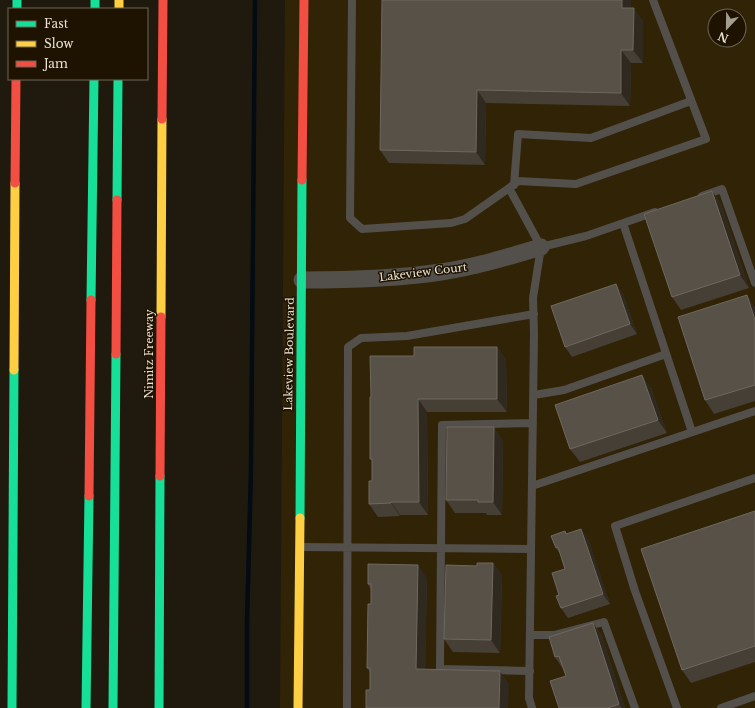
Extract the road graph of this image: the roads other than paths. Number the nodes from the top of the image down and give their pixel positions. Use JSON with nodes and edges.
{"nodes":[{"id":1,"x":163,"y":0,"type":"edge"},
{"id":2,"x":304,"y":0,"type":"edge"},
{"id":3,"x":352,"y":0,"type":"edge"},
{"id":4,"x":653,"y":0,"type":"edge"},
{"id":5,"x":16,"y":80,"type":"edge"},
{"id":6,"x":94,"y":80,"type":"edge"},
{"id":7,"x":118,"y":80,"type":"edge"},
{"id":8,"x":691,"y":101,"type":"junction"},
{"id":9,"x":512,"y":187,"type":"junction"},
{"id":10,"x":694,"y":199,"type":"edge"},
{"id":11,"x":666,"y":209,"type":"edge"},
{"id":12,"x":623,"y":223,"type":"junction"},
{"id":13,"x":542,"y":247,"type":"junction"},
{"id":14,"x":302,"y":280,"type":"junction"},
{"id":15,"x":755,"y":284,"type":"edge"},
{"id":16,"x":534,"y":314,"type":"junction"},
{"id":17,"x":666,"y":354,"type":"junction"},
{"id":18,"x":534,"y":395,"type":"junction"},
{"id":19,"x":755,"y":411,"type":"edge"},
{"id":20,"x":533,"y":423,"type":"junction"},
{"id":21,"x":692,"y":432,"type":"junction"},
{"id":22,"x":755,"y":478,"type":"edge"},
{"id":23,"x":532,"y":486,"type":"junction"},
{"id":24,"x":299,"y":547,"type":"junction"},
{"id":25,"x":347,"y":548,"type":"junction"},
{"id":26,"x":441,"y":548,"type":"junction"},
{"id":27,"x":531,"y":549,"type":"junction"},
{"id":28,"x":530,"y":635,"type":"junction"},
{"id":29,"x":530,"y":671,"type":"junction"},
{"id":30,"x":755,"y":696,"type":"edge"},
{"id":31,"x":12,"y":708,"type":"edge"},
{"id":32,"x":86,"y":708,"type":"edge"},
{"id":33,"x":113,"y":708,"type":"edge"},
{"id":34,"x":159,"y":708,"type":"edge"},
{"id":35,"x":298,"y":708,"type":"edge"},
{"id":36,"x":346,"y":708,"type":"edge"},
{"id":37,"x":532,"y":708,"type":"edge"},
{"id":38,"x":635,"y":708,"type":"edge"},
{"id":39,"x":677,"y":708,"type":"edge"},
{"id":40,"x":721,"y":708,"type":"edge"}],
"edges":[{"from":1,"to":34,"type":"main road","name":"Nimitz Freeway"},
{"from":2,"to":14,"type":"main road","name":"Lakeview Boulevard"},
{"from":3,"to":9,"type":"lane"},
{"from":4,"to":8,"type":"lane"},
{"from":5,"to":31,"type":"main road"},
{"from":6,"to":32,"type":"main road"},
{"from":7,"to":33,"type":"main road"},
{"from":8,"to":9,"type":"lane"},
{"from":8,"to":9,"type":"lane"},
{"from":9,"to":13,"type":"lane"},
{"from":10,"to":15,"type":"lane"},
{"from":11,"to":12,"type":"lane"},
{"from":12,"to":13,"type":"lane"},
{"from":12,"to":17,"type":"lane"},
{"from":13,"to":14,"type":"street","name":"Lakeview Court"},
{"from":13,"to":16,"type":"lane"},
{"from":14,"to":24,"type":"main road","name":"Lakeview Boulevard"},
{"from":16,"to":18,"type":"lane"},
{"from":16,"to":25,"type":"lane"},
{"from":17,"to":18,"type":"lane"},
{"from":17,"to":21,"type":"lane"},
{"from":18,"to":20,"type":"lane"},
{"from":19,"to":21,"type":"lane"},
{"from":20,"to":23,"type":"lane"},
{"from":20,"to":26,"type":"lane"},
{"from":21,"to":23,"type":"lane"},
{"from":22,"to":39,"type":"lane"},
{"from":23,"to":27,"type":"lane"},
{"from":24,"to":25,"type":"lane"},
{"from":24,"to":35,"type":"main road","name":"Lakeview Boulevard"},
{"from":25,"to":26,"type":"lane"},
{"from":25,"to":36,"type":"lane"},
{"from":26,"to":27,"type":"lane"},
{"from":26,"to":29,"type":"lane"},
{"from":27,"to":28,"type":"lane"},
{"from":28,"to":29,"type":"lane"},
{"from":28,"to":38,"type":"lane"},
{"from":29,"to":37,"type":"lane"},
{"from":30,"to":40,"type":"lane"}]}
